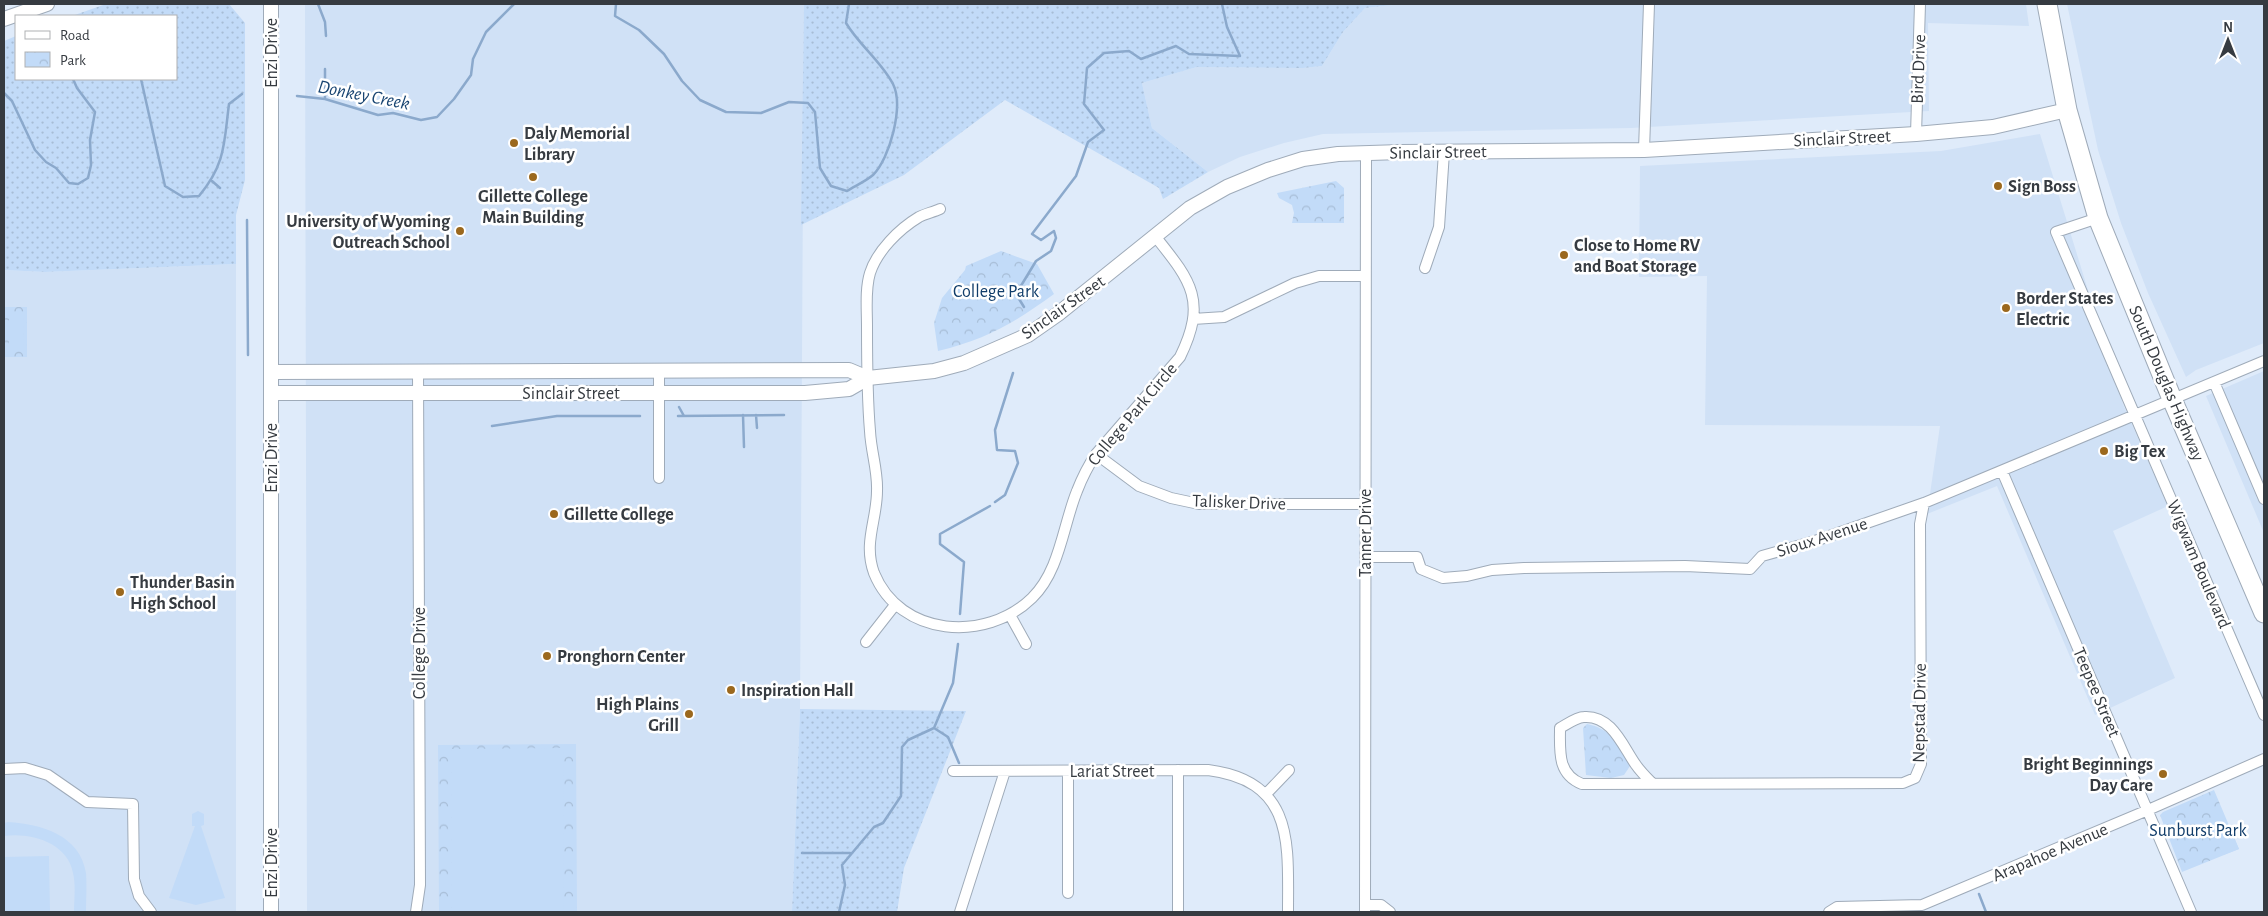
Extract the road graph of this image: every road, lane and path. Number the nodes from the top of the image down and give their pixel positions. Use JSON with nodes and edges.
{"nodes":[{"id":1,"x":47,"y":4,"type":"edge"},
{"id":2,"x":271,"y":4,"type":"edge"},
{"id":3,"x":1649,"y":4,"type":"edge"},
{"id":4,"x":1920,"y":4,"type":"edge"},
{"id":5,"x":2047,"y":4,"type":"edge"},
{"id":6,"x":17,"y":15,"type":"edge"},
{"id":7,"x":2067,"y":110,"type":"junction"},
{"id":8,"x":1916,"y":134,"type":"junction"},
{"id":9,"x":1644,"y":150,"type":"junction"},
{"id":10,"x":1444,"y":152,"type":"junction"},
{"id":11,"x":1366,"y":153,"type":"junction"},
{"id":12,"x":940,"y":210,"type":"dead end"},
{"id":13,"x":2098,"y":218,"type":"junction"},
{"id":14,"x":1155,"y":236,"type":"junction"},
{"id":15,"x":1425,"y":268,"type":"dead end"},
{"id":16,"x":1365,"y":276,"type":"junction"},
{"id":17,"x":1193,"y":318,"type":"junction"},
{"id":18,"x":2264,"y":361,"type":"edge"},
{"id":19,"x":660,"y":370,"type":"junction"},
{"id":20,"x":418,"y":371,"type":"junction"},
{"id":21,"x":271,"y":372,"type":"junction"},
{"id":22,"x":868,"y":378,"type":"junction"},
{"id":23,"x":2214,"y":382,"type":"junction"},
{"id":24,"x":271,"y":393,"type":"junction"},
{"id":25,"x":419,"y":393,"type":"junction"},
{"id":26,"x":660,"y":393,"type":"junction"},
{"id":27,"x":2172,"y":399,"type":"junction"},
{"id":28,"x":2134,"y":414,"type":"junction"},
{"id":29,"x":1096,"y":454,"type":"junction"},
{"id":30,"x":2002,"y":472,"type":"junction"},
{"id":31,"x":659,"y":478,"type":"dead end"},
{"id":32,"x":2264,"y":499,"type":"edge"},
{"id":33,"x":1924,"y":503,"type":"junction"},
{"id":34,"x":1365,"y":504,"type":"junction"},
{"id":35,"x":1365,"y":557,"type":"junction"},
{"id":36,"x":895,"y":605,"type":"junction"},
{"id":37,"x":2264,"y":612,"type":"edge"},
{"id":38,"x":1010,"y":615,"type":"junction"},
{"id":39,"x":866,"y":642,"type":"dead end"},
{"id":40,"x":1026,"y":644,"type":"dead end"},
{"id":41,"x":2264,"y":715,"type":"edge"},
{"id":42,"x":2264,"y":759,"type":"edge"},
{"id":43,"x":4,"y":769,"type":"edge"},
{"id":44,"x":1178,"y":770,"type":"junction"},
{"id":45,"x":1289,"y":770,"type":"dead end"},
{"id":46,"x":953,"y":771,"type":"dead end"},
{"id":47,"x":1005,"y":771,"type":"junction"},
{"id":48,"x":1068,"y":771,"type":"junction"},
{"id":49,"x":1652,"y":783,"type":"junction"},
{"id":50,"x":1266,"y":794,"type":"junction"},
{"id":51,"x":2148,"y":810,"type":"junction"},
{"id":52,"x":1068,"y":893,"type":"dead end"},
{"id":53,"x":1365,"y":909,"type":"edge"},
{"id":54,"x":151,"y":912,"type":"edge"},
{"id":55,"x":271,"y":912,"type":"edge"},
{"id":56,"x":416,"y":912,"type":"edge"},
{"id":57,"x":960,"y":912,"type":"edge"},
{"id":58,"x":1178,"y":912,"type":"edge"},
{"id":59,"x":1288,"y":912,"type":"edge"},
{"id":60,"x":1390,"y":912,"type":"edge"},
{"id":61,"x":1828,"y":912,"type":"edge"},
{"id":62,"x":2191,"y":912,"type":"edge"}],
"edges":[{"from":1,"to":6,"type":"street"},
{"from":2,"to":21,"type":"street","name":"Enzi Drive"},
{"from":3,"to":9,"type":"street"},
{"from":4,"to":8,"type":"street","name":"Bird Drive"},
{"from":5,"to":7,"type":"highway","name":"South Douglas Highway"},
{"from":7,"to":8,"type":"street","name":"Sinclair Street"},
{"from":7,"to":13,"type":"highway","name":"South Douglas Highway"},
{"from":8,"to":9,"type":"street","name":"Sinclair Street"},
{"from":9,"to":10,"type":"street","name":"Sinclair Street"},
{"from":10,"to":11,"type":"street","name":"Sinclair Street"},
{"from":10,"to":15,"type":"street"},
{"from":11,"to":14,"type":"street","name":"Sinclair Street"},
{"from":11,"to":16,"type":"street","name":"Tanner Drive"},
{"from":12,"to":22,"type":"street","name":"College Park Circle"},
{"from":13,"to":27,"type":"highway","name":"South Douglas Highway"},
{"from":13,"to":28,"type":"street","name":"Wigwam Boulevard"},
{"from":14,"to":17,"type":"street","name":"College Park Circle"},
{"from":14,"to":22,"type":"street","name":"Sinclair Street"},
{"from":16,"to":17,"type":"street"},
{"from":16,"to":34,"type":"street","name":"Tanner Drive"},
{"from":17,"to":29,"type":"street","name":"College Park Circle"},
{"from":18,"to":23,"type":"street","name":"Sioux Avenue"},
{"from":19,"to":20,"type":"street","name":"Sinclair Street"},
{"from":19,"to":22,"type":"street","name":"Sinclair Street"},
{"from":19,"to":26,"type":"street"},
{"from":20,"to":21,"type":"street","name":"Sinclair Street"},
{"from":20,"to":25,"type":"street","name":"College Drive"},
{"from":21,"to":24,"type":"street","name":"Enzi Drive"},
{"from":22,"to":26,"type":"street","name":"Sinclair Street"},
{"from":22,"to":36,"type":"street","name":"College Park Circle"},
{"from":23,"to":27,"type":"street","name":"Sioux Avenue"},
{"from":23,"to":32,"type":"street"},
{"from":24,"to":25,"type":"street","name":"Sinclair Street"},
{"from":24,"to":55,"type":"street","name":"Enzi Drive"},
{"from":25,"to":26,"type":"street","name":"Sinclair Street"},
{"from":25,"to":56,"type":"street","name":"College Drive"},
{"from":26,"to":31,"type":"street"},
{"from":27,"to":28,"type":"street","name":"Sioux Avenue"},
{"from":27,"to":37,"type":"highway","name":"South Douglas Highway"},
{"from":28,"to":30,"type":"street","name":"Sioux Avenue"},
{"from":28,"to":41,"type":"street","name":"Wigwam Boulevard"},
{"from":29,"to":34,"type":"street","name":"Talisker Drive"},
{"from":29,"to":38,"type":"street","name":"College Park Circle"},
{"from":30,"to":33,"type":"street","name":"Sioux Avenue"},
{"from":30,"to":51,"type":"street","name":"Teepee Street"},
{"from":33,"to":35,"type":"street","name":"Sioux Avenue"},
{"from":33,"to":49,"type":"street","name":"Nepstad Drive"},
{"from":34,"to":35,"type":"street","name":"Tanner Drive"},
{"from":35,"to":53,"type":"street","name":"Tanner Drive"},
{"from":36,"to":38,"type":"street","name":"College Park Circle"},
{"from":36,"to":39,"type":"street"},
{"from":38,"to":40,"type":"street"},
{"from":42,"to":51,"type":"street","name":"Arapahoe Avenue"},
{"from":43,"to":54,"type":"street"},
{"from":44,"to":48,"type":"street","name":"Lariat Street"},
{"from":44,"to":50,"type":"street","name":"Lariat Street"},
{"from":44,"to":58,"type":"street"},
{"from":45,"to":50,"type":"street"},
{"from":46,"to":47,"type":"street","name":"Lariat Street"},
{"from":47,"to":48,"type":"street","name":"Lariat Street"},
{"from":47,"to":57,"type":"street"},
{"from":48,"to":52,"type":"street"},
{"from":49,"to":49,"type":"street","name":"Nepstad Drive"},
{"from":50,"to":59,"type":"street"},
{"from":51,"to":61,"type":"street","name":"Arapahoe Avenue"},
{"from":51,"to":62,"type":"street","name":"Teepee Street"},
{"from":53,"to":60,"type":"street"}]}
